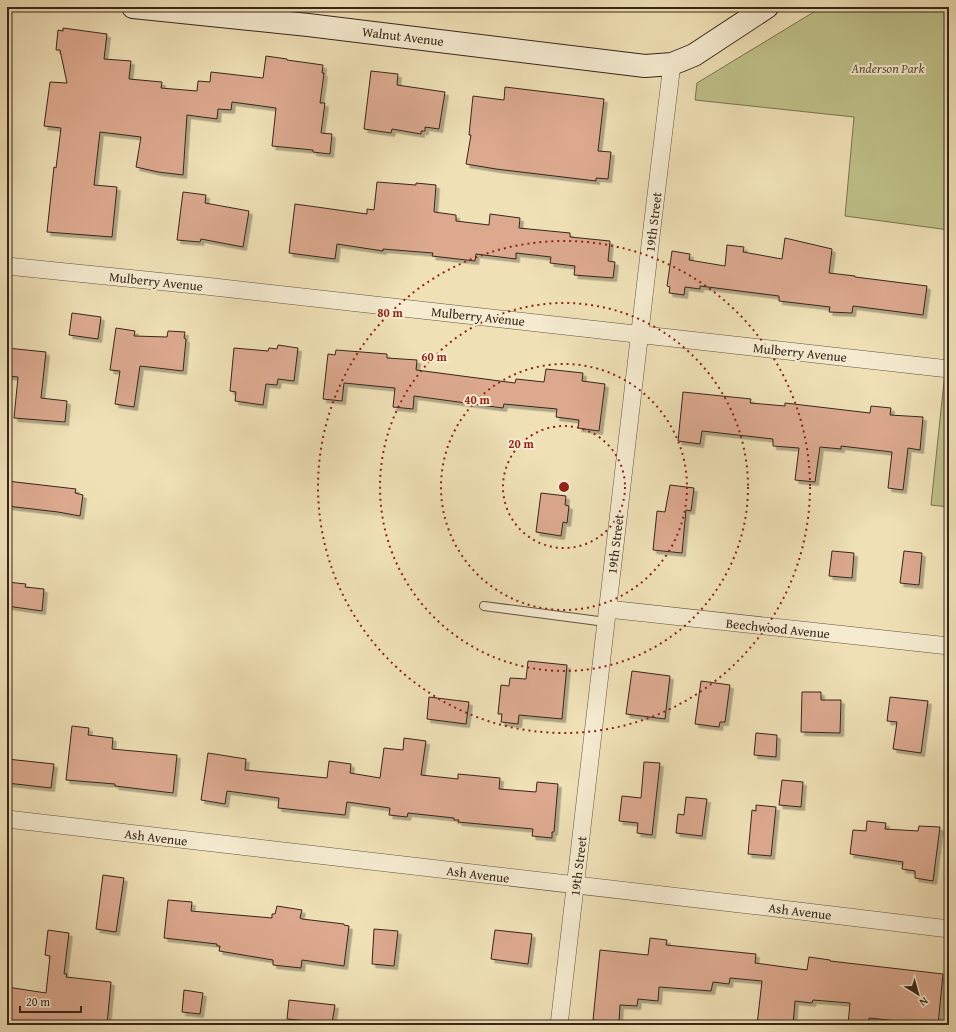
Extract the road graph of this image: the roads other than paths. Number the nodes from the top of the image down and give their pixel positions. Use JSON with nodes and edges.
{"nodes":[{"id":1,"x":133,"y":7,"type":"edge"},
{"id":2,"x":767,"y":7,"type":"edge"},
{"id":3,"x":672,"y":64,"type":"junction"},
{"id":4,"x":7,"y":266,"type":"edge"},
{"id":5,"x":640,"y":334,"type":"junction"},
{"id":6,"x":949,"y":369,"type":"edge"},
{"id":7,"x":484,"y":606,"type":"dead end"},
{"id":8,"x":607,"y":616,"type":"junction"},
{"id":9,"x":949,"y":646,"type":"edge"},
{"id":10,"x":7,"y":819,"type":"edge"},
{"id":11,"x":575,"y":886,"type":"junction"},
{"id":12,"x":949,"y":929,"type":"edge"},
{"id":13,"x":559,"y":1025,"type":"edge"}],
"edges":[{"from":1,"to":3,"type":"street","name":"Walnut Avenue"},
{"from":2,"to":3,"type":"street","name":"Walnut Avenue"},
{"from":3,"to":5,"type":"street","name":"19th Street"},
{"from":4,"to":5,"type":"street","name":"Mulberry Avenue"},
{"from":5,"to":6,"type":"street","name":"Mulberry Avenue"},
{"from":5,"to":8,"type":"street","name":"19th Street"},
{"from":7,"to":8,"type":"lane","name":"Beechwood Avenue"},
{"from":8,"to":9,"type":"street","name":"Beechwood Avenue"},
{"from":8,"to":11,"type":"street","name":"19th Street"},
{"from":10,"to":11,"type":"street","name":"Ash Avenue"},
{"from":11,"to":12,"type":"street","name":"Ash Avenue"},
{"from":11,"to":13,"type":"street","name":"19th Street"}]}
